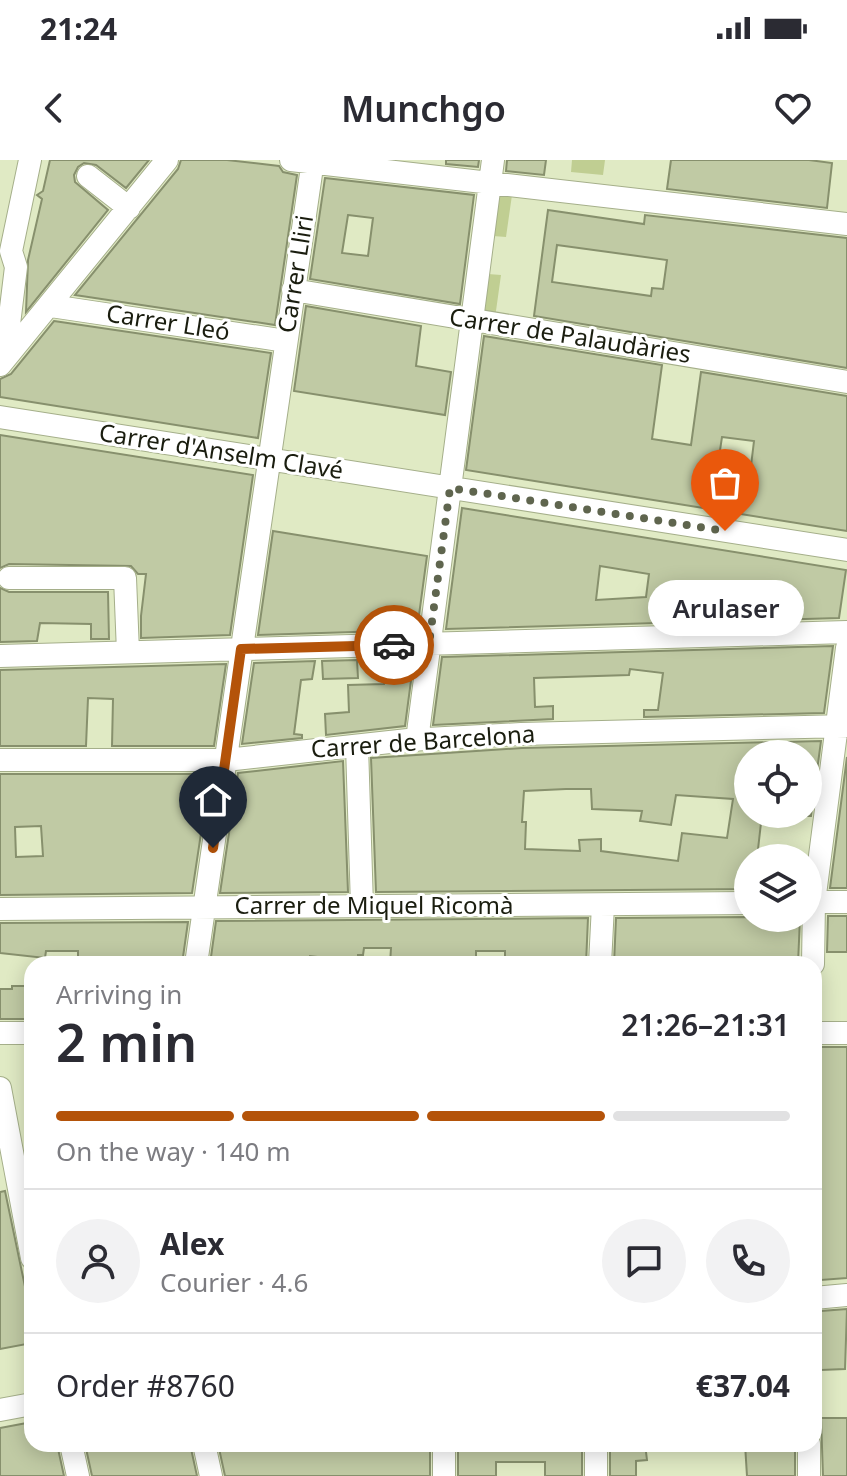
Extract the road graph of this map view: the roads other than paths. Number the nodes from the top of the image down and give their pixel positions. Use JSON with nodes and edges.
{"nodes":[{"id":1,"x":30,"y":160,"type":"edge"},
{"id":2,"x":167,"y":160,"type":"edge"},
{"id":3,"x":493,"y":160,"type":"edge"},
{"id":4,"x":305,"y":161,"type":"edge"},
{"id":5,"x":88,"y":176,"type":"dead end"},
{"id":6,"x":490,"y":184,"type":"junction"},
{"id":7,"x":129,"y":208,"type":"junction"},
{"id":8,"x":847,"y":224,"type":"edge"},
{"id":9,"x":9,"y":256,"type":"edge"},
{"id":10,"x":293,"y":290,"type":"junction"},
{"id":11,"x":51,"y":306,"type":"junction"},
{"id":12,"x":473,"y":320,"type":"junction"},
{"id":13,"x":17,"y":331,"type":"junction"},
{"id":14,"x":286,"y":341,"type":"junction"},
{"id":15,"x":3,"y":361,"type":"edge"},
{"id":16,"x":847,"y":382,"type":"edge"},
{"id":17,"x":0,"y":417,"type":"edge"},
{"id":18,"x":270,"y":459,"type":"junction"},
{"id":19,"x":446,"y":488,"type":"junction"},
{"id":20,"x":847,"y":550,"type":"edge"},
{"id":21,"x":9,"y":578,"type":"dead end"},
{"id":22,"x":847,"y":632,"type":"edge"},
{"id":23,"x":429,"y":644,"type":"junction"},
{"id":24,"x":847,"y":648,"type":"edge"},
{"id":25,"x":241,"y":649,"type":"junction"},
{"id":26,"x":128,"y":652,"type":"junction"},
{"id":27,"x":0,"y":656,"type":"edge"},
{"id":28,"x":842,"y":726,"type":"edge"},
{"id":29,"x":417,"y":740,"type":"junction"},
{"id":30,"x":357,"y":746,"type":"junction"},
{"id":31,"x":0,"y":760,"type":"edge"},
{"id":32,"x":226,"y":760,"type":"junction"},
{"id":33,"x":821,"y":844,"type":"edge"},
{"id":34,"x":822,"y":902,"type":"edge"},
{"id":35,"x":847,"y":902,"type":"edge"},
{"id":36,"x":734,"y":903,"type":"edge"},
{"id":37,"x":603,"y":905,"type":"junction"},
{"id":38,"x":205,"y":906,"type":"junction"},
{"id":39,"x":362,"y":906,"type":"junction"},
{"id":40,"x":0,"y":909,"type":"edge"},
{"id":41,"x":812,"y":932,"type":"edge"},
{"id":42,"x":197,"y":956,"type":"edge"},
{"id":43,"x":600,"y":956,"type":"edge"},
{"id":44,"x":813,"y":956,"type":"edge"},
{"id":45,"x":0,"y":1033,"type":"edge"},
{"id":46,"x":24,"y":1033,"type":"edge"},
{"id":47,"x":822,"y":1033,"type":"edge"},
{"id":48,"x":847,"y":1033,"type":"edge"},
{"id":49,"x":0,"y":1088,"type":"edge"},
{"id":50,"x":24,"y":1198,"type":"edge"},
{"id":51,"x":847,"y":1295,"type":"edge"},
{"id":52,"x":822,"y":1297,"type":"edge"},
{"id":53,"x":24,"y":1406,"type":"edge"},
{"id":54,"x":0,"y":1410,"type":"edge"},
{"id":55,"x":73,"y":1452,"type":"edge"},
{"id":56,"x":206,"y":1452,"type":"edge"},
{"id":57,"x":444,"y":1452,"type":"edge"},
{"id":58,"x":596,"y":1452,"type":"edge"},
{"id":59,"x":809,"y":1452,"type":"edge"},
{"id":60,"x":78,"y":1476,"type":"edge"},
{"id":61,"x":211,"y":1476,"type":"edge"},
{"id":62,"x":444,"y":1476,"type":"edge"},
{"id":63,"x":596,"y":1476,"type":"edge"},
{"id":64,"x":809,"y":1476,"type":"edge"}],
"edges":[{"from":1,"to":9,"type":"street"},
{"from":2,"to":7,"type":"street"},
{"from":3,"to":6,"type":"street"},
{"from":4,"to":6,"type":"street"},
{"from":4,"to":10,"type":"street","name":"Carrer Lliri"},
{"from":5,"to":7,"type":"street"},
{"from":6,"to":8,"type":"street"},
{"from":6,"to":12,"type":"street"},
{"from":7,"to":11,"type":"street"},
{"from":9,"to":13,"type":"street"},
{"from":10,"to":12,"type":"street","name":"Carrer de Palaudàries"},
{"from":10,"to":14,"type":"street","name":"Carrer Lliri"},
{"from":11,"to":13,"type":"street"},
{"from":11,"to":14,"type":"street","name":"Carrer Lleó"},
{"from":12,"to":16,"type":"street","name":"Carrer de Palaudàries"},
{"from":12,"to":19,"type":"street"},
{"from":13,"to":15,"type":"street"},
{"from":14,"to":18,"type":"street","name":"Carrer Lliri"},
{"from":17,"to":18,"type":"street","name":"Carrer d'Anselm Clavé"},
{"from":18,"to":19,"type":"street","name":"Carrer d'Anselm Clavé"},
{"from":18,"to":25,"type":"street","name":"Carrer Lliri"},
{"from":19,"to":20,"type":"street","name":"Carrer d'Anselm Clavé"},
{"from":19,"to":23,"type":"street"},
{"from":21,"to":26,"type":"street"},
{"from":22,"to":23,"type":"street"},
{"from":23,"to":25,"type":"street"},
{"from":23,"to":29,"type":"street"},
{"from":24,"to":28,"type":"street"},
{"from":25,"to":26,"type":"street"},
{"from":25,"to":32,"type":"street","name":"Carrer Lliri"},
{"from":26,"to":27,"type":"street"},
{"from":28,"to":29,"type":"street","name":"Carrer de Barcelona"},
{"from":28,"to":33,"type":"street"},
{"from":29,"to":30,"type":"street","name":"Carrer de Barcelona"},
{"from":30,"to":32,"type":"street","name":"Carrer de Barcelona"},
{"from":30,"to":39,"type":"street"},
{"from":31,"to":32,"type":"street","name":"Carrer de Barcelona"},
{"from":32,"to":38,"type":"street","name":"Carrer Lliri"},
{"from":34,"to":35,"type":"street"},
{"from":36,"to":37,"type":"street","name":"Carrer de Miquel Ricomà"},
{"from":37,"to":39,"type":"street","name":"Carrer de Miquel Ricomà"},
{"from":37,"to":43,"type":"street"},
{"from":38,"to":39,"type":"street","name":"Carrer de Miquel Ricomà"},
{"from":38,"to":40,"type":"street","name":"Carrer de Miquel Ricomà"},
{"from":38,"to":42,"type":"street","name":"Carrer Lliri"},
{"from":41,"to":44,"type":"street"},
{"from":45,"to":46,"type":"street"},
{"from":47,"to":48,"type":"street"},
{"from":49,"to":50,"type":"street"},
{"from":51,"to":52,"type":"street"},
{"from":53,"to":54,"type":"street"},
{"from":55,"to":60,"type":"street"},
{"from":56,"to":61,"type":"street"},
{"from":57,"to":62,"type":"street"},
{"from":58,"to":63,"type":"street"},
{"from":59,"to":64,"type":"street"}]}
